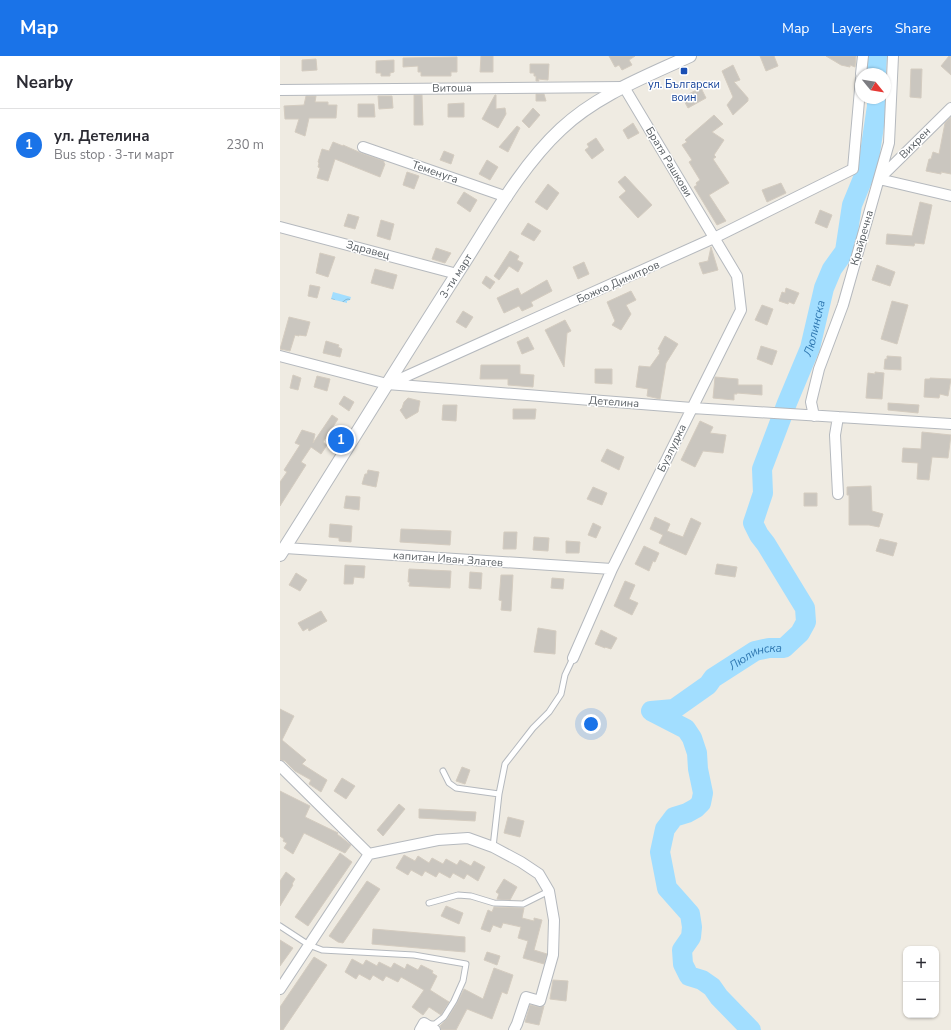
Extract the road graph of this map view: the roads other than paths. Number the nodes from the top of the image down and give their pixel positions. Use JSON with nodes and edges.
{"nodes":[{"id":1,"x":690,"y":56,"type":"edge"},
{"id":2,"x":863,"y":56,"type":"edge"},
{"id":3,"x":893,"y":56,"type":"edge"},
{"id":4,"x":862,"y":68,"type":"edge"},
{"id":5,"x":624,"y":86,"type":"junction"},
{"id":6,"x":280,"y":90,"type":"edge"},
{"id":7,"x":859,"y":104,"type":"edge"},
{"id":8,"x":951,"y":108,"type":"edge"},
{"id":9,"x":362,"y":147,"type":"dead end"},
{"id":10,"x":879,"y":179,"type":"junction"},
{"id":11,"x":951,"y":196,"type":"edge"},
{"id":12,"x":507,"y":197,"type":"junction"},
{"id":13,"x":280,"y":227,"type":"edge"},
{"id":14,"x":714,"y":238,"type":"junction"},
{"id":15,"x":457,"y":274,"type":"junction"},
{"id":16,"x":280,"y":356,"type":"edge"},
{"id":17,"x":388,"y":384,"type":"junction"},
{"id":18,"x":692,"y":408,"type":"junction"},
{"id":19,"x":814,"y":416,"type":"junction"},
{"id":20,"x":838,"y":417,"type":"junction"},
{"id":21,"x":951,"y":424,"type":"edge"},
{"id":22,"x":838,"y":494,"type":"dead end"},
{"id":23,"x":282,"y":552,"type":"edge"},
{"id":24,"x":612,"y":570,"type":"junction"},
{"id":25,"x":572,"y":658,"type":"joint"},
{"id":26,"x":280,"y":766,"type":"edge"},
{"id":27,"x":443,"y":771,"type":"dead end"},
{"id":28,"x":499,"y":794,"type":"junction"},
{"id":29,"x":493,"y":847,"type":"junction"},
{"id":30,"x":369,"y":854,"type":"junction"},
{"id":31,"x":549,"y":891,"type":"junction"},
{"id":32,"x":429,"y":903,"type":"dead end"},
{"id":33,"x":280,"y":926,"type":"edge"},
{"id":34,"x":309,"y":945,"type":"junction"},
{"id":35,"x":280,"y":989,"type":"edge"},
{"id":36,"x":422,"y":1027,"type":"edge"},
{"id":37,"x":435,"y":1030,"type":"edge"},
{"id":38,"x":514,"y":1030,"type":"edge"}],
"edges":[{"from":1,"to":5,"type":"street","name":"3-ти март"},
{"from":2,"to":4,"type":"street"},
{"from":3,"to":10,"type":"street","name":"Крайречна"},
{"from":5,"to":6,"type":"street","name":"Витоша"},
{"from":5,"to":12,"type":"street","name":"3-ти март"},
{"from":5,"to":14,"type":"street","name":"Братя Рашкови"},
{"from":7,"to":14,"type":"street","name":"Божко Димитров"},
{"from":8,"to":10,"type":"street","name":"Вихрен"},
{"from":9,"to":12,"type":"street","name":"Теменуга"},
{"from":10,"to":11,"type":"street"},
{"from":10,"to":19,"type":"street","name":"Крайречна"},
{"from":12,"to":15,"type":"street","name":"3-ти март"},
{"from":13,"to":15,"type":"street","name":"Здравец"},
{"from":14,"to":17,"type":"street","name":"Божко Димитров"},
{"from":14,"to":18,"type":"street","name":"Бузлуджа"},
{"from":15,"to":17,"type":"street","name":"3-ти март"},
{"from":16,"to":17,"type":"street","name":"Детелина"},
{"from":17,"to":18,"type":"street","name":"Детелина"},
{"from":17,"to":23,"type":"street","name":"3-ти март"},
{"from":18,"to":19,"type":"street","name":"Детелина"},
{"from":18,"to":24,"type":"street","name":"Бузлуджа"},
{"from":19,"to":20,"type":"street","name":"Детелина"},
{"from":20,"to":21,"type":"street","name":"Детелина"},
{"from":20,"to":22,"type":"street"},
{"from":23,"to":24,"type":"street","name":"капитан Иван Златев"},
{"from":24,"to":25,"type":"street","name":"Бузлуджа"},
{"from":25,"to":28,"type":"lane"},
{"from":26,"to":30,"type":"street"},
{"from":27,"to":28,"type":"lane"},
{"from":28,"to":29,"type":"lane"},
{"from":29,"to":30,"type":"street"},
{"from":29,"to":31,"type":"street"},
{"from":30,"to":34,"type":"street"},
{"from":31,"to":32,"type":"lane"},
{"from":31,"to":38,"type":"street"},
{"from":33,"to":34,"type":"lane"},
{"from":34,"to":35,"type":"street"},
{"from":34,"to":36,"type":"lane"},
{"from":36,"to":37,"type":"street"}]}
